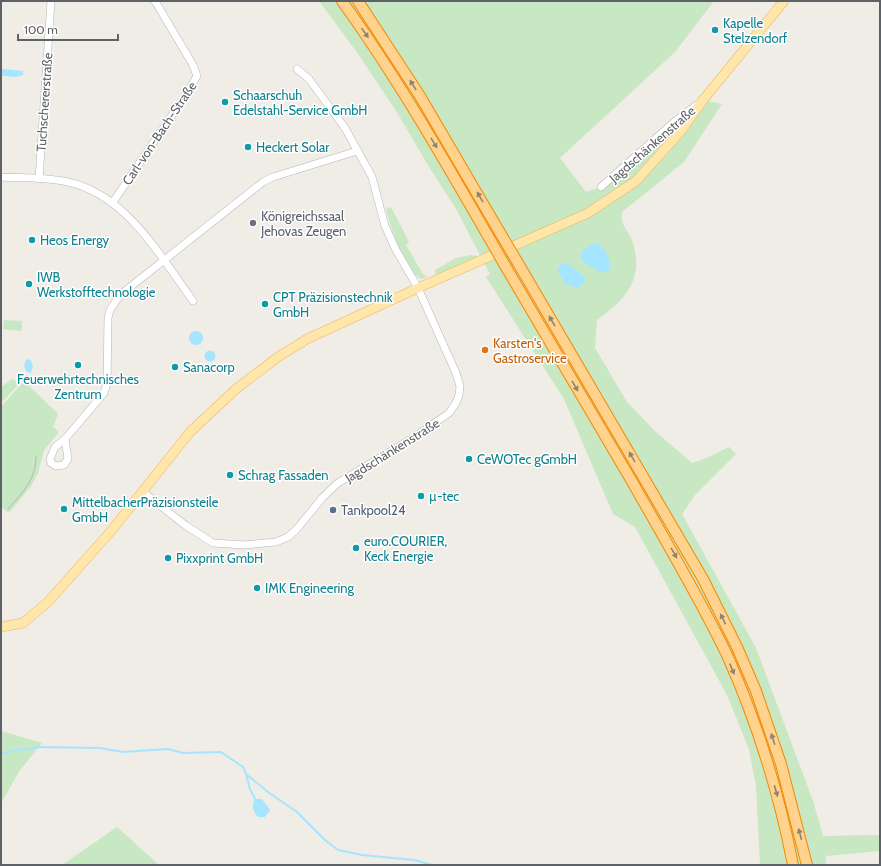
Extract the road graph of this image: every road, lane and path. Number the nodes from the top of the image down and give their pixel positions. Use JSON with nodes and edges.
{"nodes":[{"id":1,"x":51,"y":1,"type":"edge"},
{"id":2,"x":155,"y":1,"type":"edge"},
{"id":3,"x":342,"y":1,"type":"edge"},
{"id":4,"x":358,"y":1,"type":"edge"},
{"id":5,"x":784,"y":1,"type":"edge"},
{"id":6,"x":297,"y":69,"type":"dead end"},
{"id":7,"x":703,"y":100,"type":"junction"},
{"id":8,"x":357,"y":151,"type":"junction"},
{"id":9,"x":1,"y":177,"type":"edge"},
{"id":10,"x":39,"y":179,"type":"junction"},
{"id":11,"x":601,"y":188,"type":"dead end"},
{"id":12,"x":113,"y":202,"type":"junction"},
{"id":13,"x":164,"y":261,"type":"junction"},
{"id":14,"x":418,"y":288,"type":"junction"},
{"id":15,"x":193,"y":301,"type":"dead end"},
{"id":16,"x":65,"y":439,"type":"dead end"},
{"id":17,"x":142,"y":492,"type":"junction"},
{"id":18,"x":1,"y":627,"type":"edge"},
{"id":19,"x":793,"y":865,"type":"edge"},
{"id":20,"x":807,"y":865,"type":"edge"}],
"edges":[{"from":1,"to":10,"type":"street","name":"Tuchschererstraße"},
{"from":2,"to":12,"type":"street","name":"Carl-von-Bach-Straße"},
{"from":3,"to":19,"type":"highway","one_way":true,"bridge":true},
{"from":20,"to":4,"type":"highway","one_way":true,"bridge":true},
{"from":5,"to":7,"type":"main road","name":"Jagdschänkenstraße"},
{"from":6,"to":8,"type":"street","name":"Jagdschänkenstraße"},
{"from":7,"to":11,"type":"street","name":"Jagdschänkenstraße"},
{"from":7,"to":14,"type":"main road","name":"Jagdschänkenstraße"},
{"from":8,"to":13,"type":"street"},
{"from":8,"to":14,"type":"street","name":"Jagdschänkenstraße"},
{"from":9,"to":10,"type":"street"},
{"from":10,"to":12,"type":"street"},
{"from":12,"to":13,"type":"street"},
{"from":13,"to":15,"type":"street"},
{"from":13,"to":16,"type":"street"},
{"from":14,"to":17,"type":"main road","name":"Jagdschänkenstraße"},
{"from":14,"to":17,"type":"street","name":"Jagdschänkenstraße"},
{"from":17,"to":18,"type":"main road","name":"Jagdschänkenstraße"}]}
